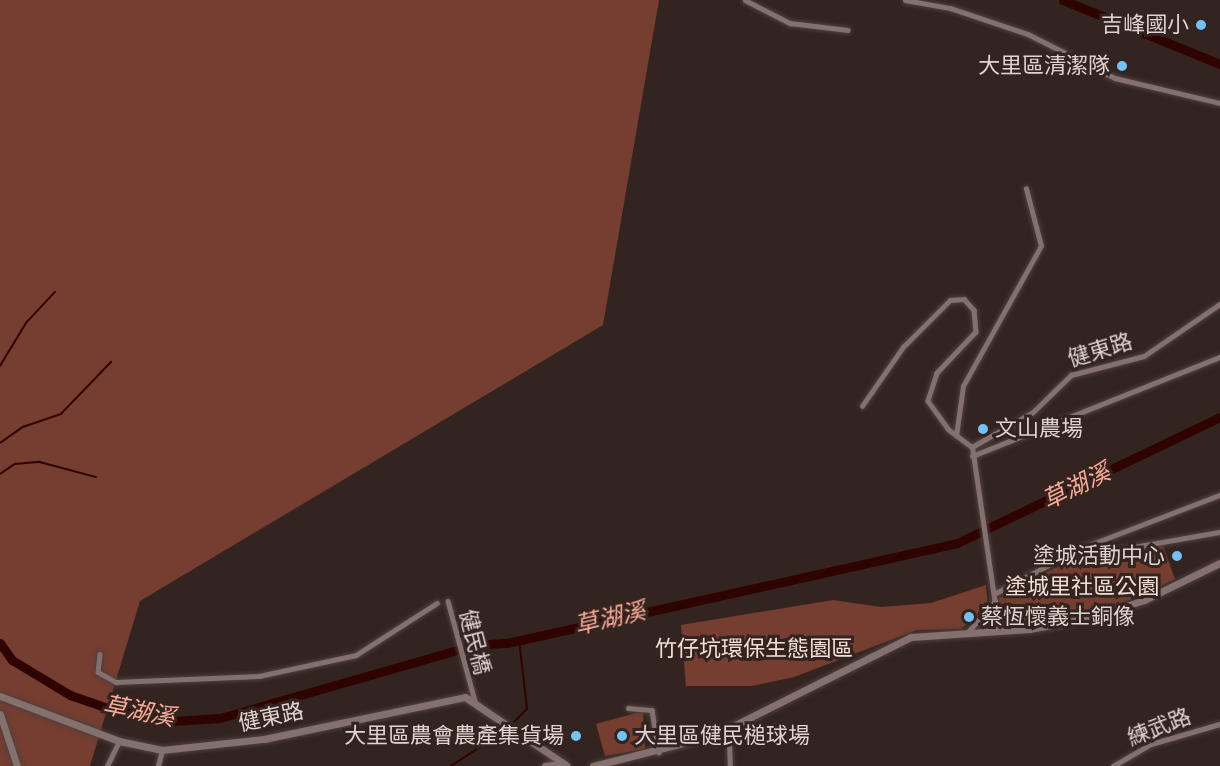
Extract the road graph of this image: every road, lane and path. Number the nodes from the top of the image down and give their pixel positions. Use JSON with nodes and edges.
{"nodes":[{"id":1,"x":746,"y":0,"type":"edge"},
{"id":2,"x":905,"y":0,"type":"edge"},
{"id":3,"x":848,"y":30,"type":"dead end"},
{"id":4,"x":1220,"y":103,"type":"edge"},
{"id":5,"x":1026,"y":189,"type":"dead end"},
{"id":6,"x":1220,"y":304,"type":"edge"},
{"id":7,"x":1220,"y":357,"type":"edge"},
{"id":8,"x":862,"y":406,"type":"dead end"},
{"id":9,"x":956,"y":435,"type":"junction"},
{"id":10,"x":972,"y":447,"type":"junction"},
{"id":11,"x":972,"y":456,"type":"junction"},
{"id":12,"x":1220,"y":495,"type":"edge"},
{"id":13,"x":1220,"y":532,"type":"edge"},
{"id":14,"x":1105,"y":552,"type":"dead end"},
{"id":15,"x":1220,"y":563,"type":"edge"},
{"id":16,"x":994,"y":593,"type":"junction"},
{"id":17,"x":448,"y":601,"type":"dead end"},
{"id":18,"x":995,"y":601,"type":"junction"},
{"id":19,"x":437,"y":603,"type":"dead end"},
{"id":20,"x":999,"y":632,"type":"junction"},
{"id":21,"x":962,"y":635,"type":"junction"},
{"id":22,"x":100,"y":654,"type":"dead end"},
{"id":23,"x":0,"y":696,"type":"edge"},
{"id":24,"x":474,"y":702,"type":"junction"},
{"id":25,"x":628,"y":708,"type":"dead end"},
{"id":26,"x":0,"y":714,"type":"edge"},
{"id":27,"x":1220,"y":724,"type":"edge"},
{"id":28,"x":729,"y":728,"type":"junction"},
{"id":29,"x":119,"y":741,"type":"junction"},
{"id":30,"x":539,"y":749,"type":"junction"},
{"id":31,"x":162,"y":750,"type":"junction"},
{"id":32,"x":659,"y":752,"type":"junction"},
{"id":33,"x":161,"y":760,"type":"junction"},
{"id":34,"x":556,"y":765,"type":"edge"},
{"id":35,"x":16,"y":766,"type":"edge"},
{"id":36,"x":107,"y":766,"type":"edge"},
{"id":37,"x":158,"y":766,"type":"edge"},
{"id":38,"x":167,"y":766,"type":"edge"},
{"id":39,"x":543,"y":766,"type":"edge"},
{"id":40,"x":567,"y":766,"type":"edge"},
{"id":41,"x":593,"y":766,"type":"edge"},
{"id":42,"x":730,"y":766,"type":"edge"},
{"id":43,"x":1113,"y":766,"type":"edge"}],
"edges":[{"from":1,"to":3,"type":"street"},
{"from":2,"to":4,"type":"street"},
{"from":5,"to":9,"type":"street"},
{"from":6,"to":10,"type":"street","name":"健東路"},
{"from":7,"to":11,"type":"street"},
{"from":8,"to":9,"type":"street"},
{"from":9,"to":10,"type":"street"},
{"from":10,"to":11,"type":"street"},
{"from":11,"to":16,"type":"street"},
{"from":12,"to":16,"type":"street"},
{"from":13,"to":14,"type":"street"},
{"from":15,"to":20,"type":"street"},
{"from":16,"to":18,"type":"street"},
{"from":17,"to":24,"type":"street","name":"健民橋"},
{"from":18,"to":20,"type":"street"},
{"from":18,"to":21,"type":"street"},
{"from":19,"to":22,"type":"street"},
{"from":20,"to":21,"type":"street"},
{"from":21,"to":28,"type":"street"},
{"from":23,"to":29,"type":"street","name":"健東路"},
{"from":24,"to":30,"type":"street","name":"健東路"},
{"from":24,"to":31,"type":"street","name":"健東路"},
{"from":25,"to":32,"type":"street"},
{"from":26,"to":35,"type":"street"},
{"from":27,"to":43,"type":"street","name":"練武路"},
{"from":28,"to":32,"type":"street"},
{"from":28,"to":42,"type":"street"},
{"from":29,"to":31,"type":"street","name":"健東路"},
{"from":29,"to":36,"type":"street"},
{"from":30,"to":39,"type":"street","name":"健東路"},
{"from":30,"to":40,"type":"street","name":"健東路"},
{"from":31,"to":33,"type":"street"},
{"from":32,"to":41,"type":"street"},
{"from":33,"to":37,"type":"street"},
{"from":33,"to":38,"type":"street"},
{"from":34,"to":39,"type":"street","name":"健東路"},
{"from":34,"to":40,"type":"street","name":"健東路"}]}
